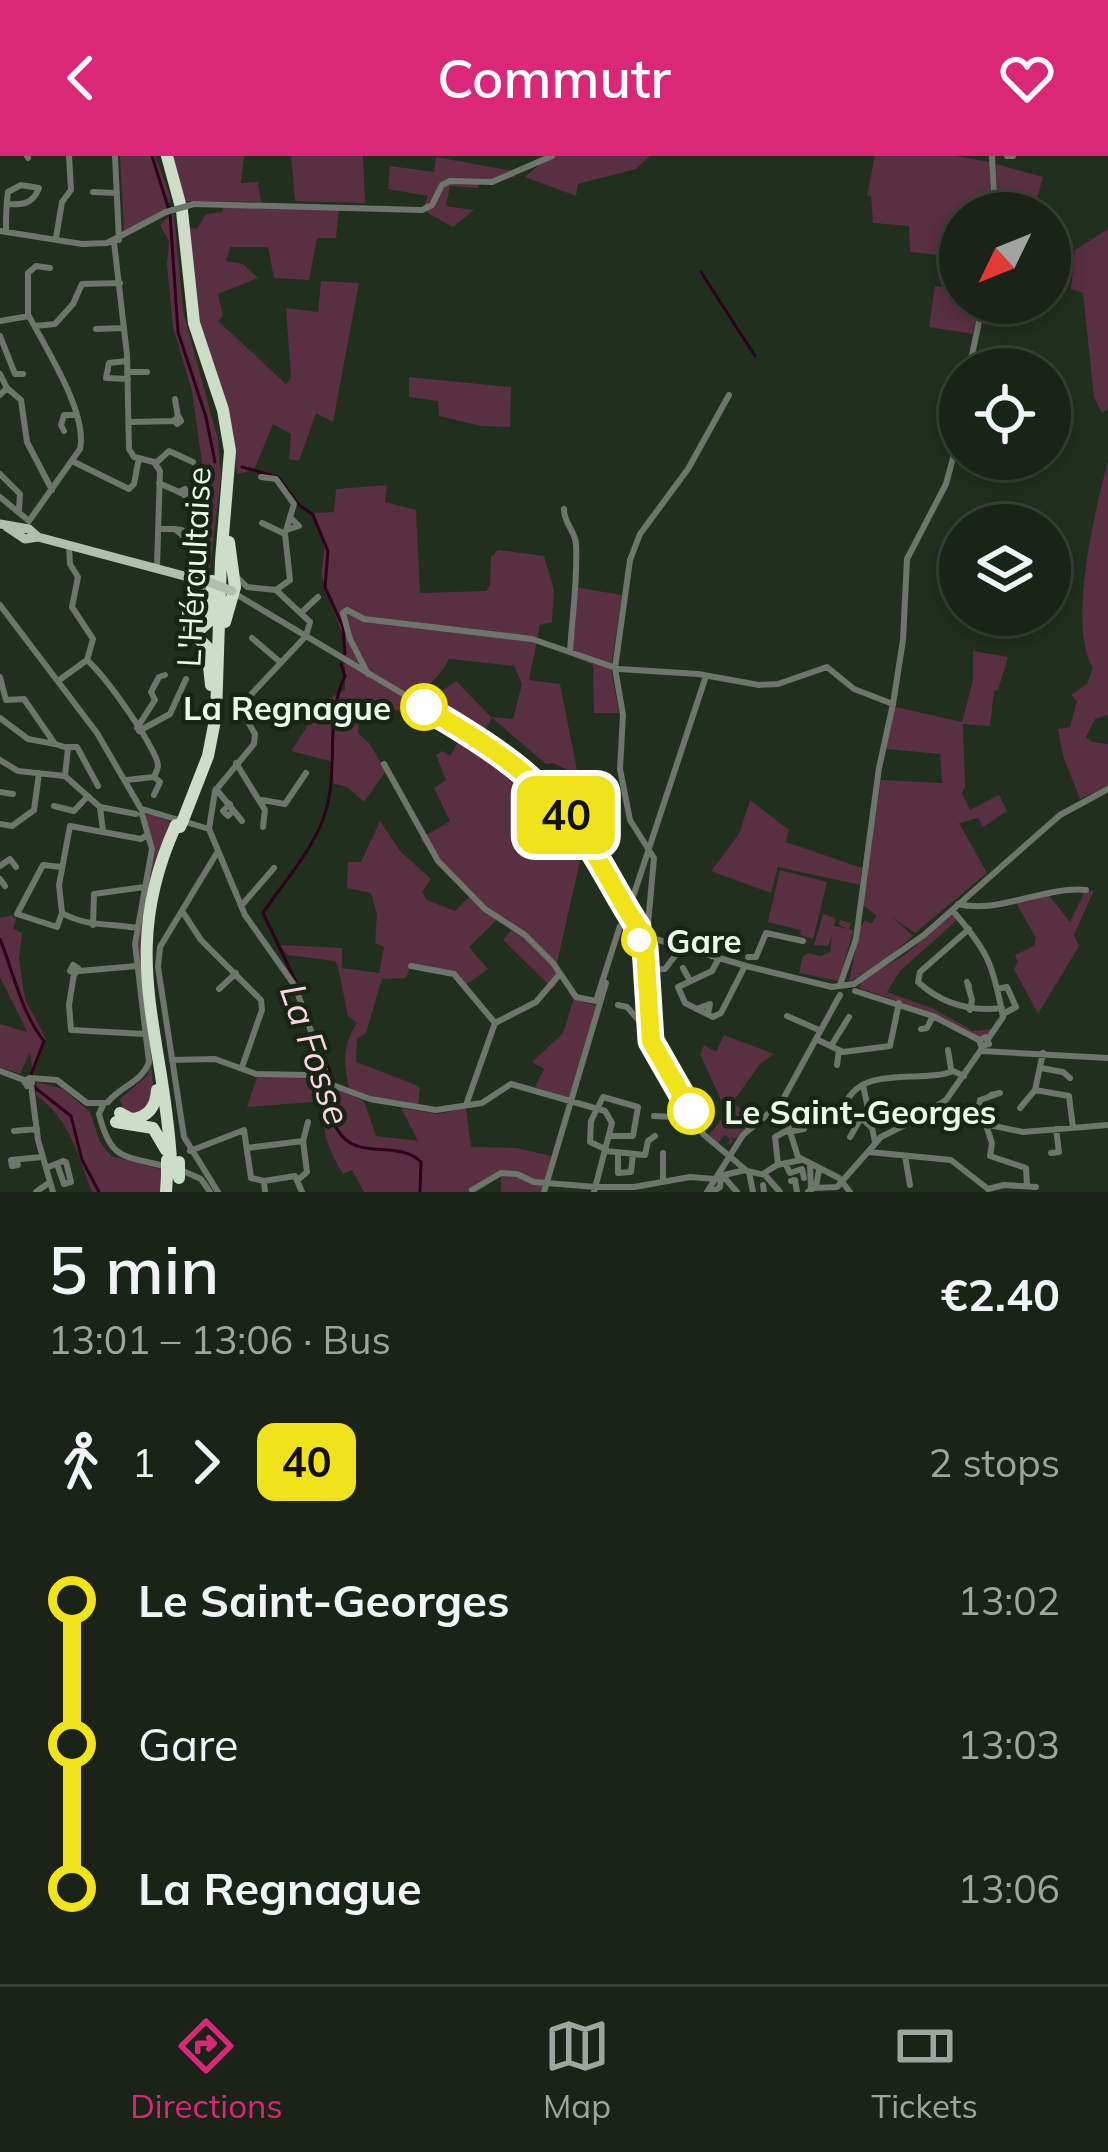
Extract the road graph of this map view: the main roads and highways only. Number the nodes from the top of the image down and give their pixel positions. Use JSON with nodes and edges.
{"nodes":[{"id":1,"x":164,"y":156,"type":"edge"},
{"id":2,"x":210,"y":377,"type":"junction"},
{"id":3,"x":3,"y":526,"type":"edge"},
{"id":4,"x":200,"y":582,"type":"junction"},
{"id":5,"x":235,"y":596,"type":"junction"},
{"id":6,"x":218,"y":693,"type":"junction"},
{"id":7,"x":200,"y":766,"type":"junction"},
{"id":8,"x":179,"y":823,"type":"junction"},
{"id":9,"x":151,"y":1011,"type":"junction"},
{"id":10,"x":173,"y":1161,"type":"junction"},
{"id":11,"x":172,"y":1185,"type":"edge"}],
"edges":[{"from":1,"to":2,"type":"highway","name":"L'Héraultaise"},
{"from":2,"to":4,"type":"highway"},
{"from":2,"to":5,"type":"highway"},
{"from":2,"to":6,"type":"highway","name":"L'Héraultaise"},
{"from":2,"to":7,"type":"highway","name":"L'Héraultaise"},
{"from":3,"to":4,"type":"main road"},
{"from":4,"to":5,"type":"main road","bridge":true},
{"from":4,"to":7,"type":"highway"},
{"from":5,"to":6,"type":"highway"},
{"from":6,"to":8,"type":"highway","name":"L'Héraultaise"},
{"from":7,"to":8,"type":"highway","name":"L'Héraultaise"},
{"from":8,"to":9,"type":"highway","name":"L'Héraultaise"},
{"from":8,"to":10,"type":"highway","name":"L'Héraultaise"},
{"from":9,"to":10,"type":"highway","name":"L'Héraultaise"},
{"from":9,"to":10,"type":"highway"},
{"from":10,"to":11,"type":"highway","name":"L'Héraultaise","bridge":true}]}
